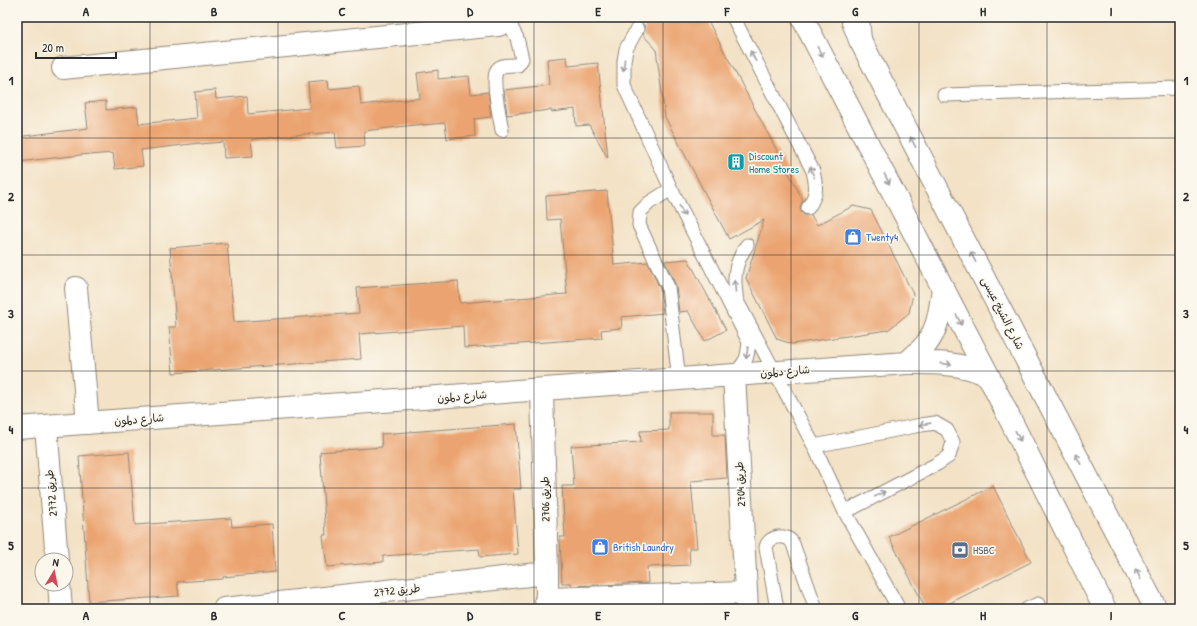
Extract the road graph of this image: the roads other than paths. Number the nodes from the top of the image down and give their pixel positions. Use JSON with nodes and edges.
{"nodes":[{"id":1,"x":733,"y":17,"type":"edge"},
{"id":2,"x":802,"y":17,"type":"edge"},
{"id":3,"x":850,"y":17,"type":"edge"},
{"id":4,"x":858,"y":17,"type":"edge"},
{"id":5,"x":509,"y":19,"type":"edge"},
{"id":6,"x":637,"y":29,"type":"dead end"},
{"id":7,"x":860,"y":40,"type":"junction"},
{"id":8,"x":63,"y":68,"type":"dead end"},
{"id":9,"x":1180,"y":88,"type":"edge"},
{"id":10,"x":944,"y":95,"type":"dead end"},
{"id":11,"x":502,"y":130,"type":"dead end"},
{"id":12,"x":671,"y":189,"type":"junction"},
{"id":13,"x":808,"y":208,"type":"dead end"},
{"id":14,"x":747,"y":245,"type":"dead end"},
{"id":15,"x":76,"y":288,"type":"dead end"},
{"id":16,"x":943,"y":289,"type":"junction"},
{"id":17,"x":907,"y":363,"type":"junction"},
{"id":18,"x":775,"y":372,"type":"junction"},
{"id":19,"x":734,"y":375,"type":"junction"},
{"id":20,"x":988,"y":375,"type":"junction"},
{"id":21,"x":679,"y":380,"type":"junction"},
{"id":22,"x":542,"y":390,"type":"junction"},
{"id":23,"x":88,"y":423,"type":"junction"},
{"id":24,"x":46,"y":426,"type":"junction"},
{"id":25,"x":17,"y":428,"type":"edge"},
{"id":26,"x":814,"y":446,"type":"junction"},
{"id":27,"x":845,"y":512,"type":"junction"},
{"id":28,"x":56,"y":552,"type":"edge"},
{"id":29,"x":547,"y":573,"type":"junction"},
{"id":30,"x":60,"y":592,"type":"edge"},
{"id":31,"x":746,"y":601,"type":"edge"},
{"id":32,"x":546,"y":604,"type":"edge"},
{"id":33,"x":61,"y":609,"type":"edge"},
{"id":34,"x":224,"y":609,"type":"edge"},
{"id":35,"x":777,"y":609,"type":"edge"},
{"id":36,"x":816,"y":609,"type":"edge"},
{"id":37,"x":899,"y":609,"type":"edge"},
{"id":38,"x":1106,"y":609,"type":"edge"},
{"id":39,"x":1156,"y":609,"type":"edge"}],
"edges":[{"from":13,"to":1,"type":"lane","one_way":true},
{"from":2,"to":16,"type":"street","one_way":true},
{"from":3,"to":7,"type":"street","name":"شارع الشيخ عيسى"},
{"from":4,"to":7,"type":"street"},
{"from":5,"to":8,"type":"street"},
{"from":5,"to":11,"type":"lane"},
{"from":6,"to":12,"type":"lane","one_way":true},
{"from":39,"to":7,"type":"street","name":"شارع الشيخ عيسى","one_way":true},
{"from":9,"to":10,"type":"lane"},
{"from":12,"to":19,"type":"lane","one_way":true},
{"from":12,"to":21,"type":"lane"},
{"from":18,"to":14,"type":"lane","one_way":true},
{"from":15,"to":23,"type":"street"},
{"from":16,"to":17,"type":"street"},
{"from":16,"to":20,"type":"street","one_way":true},
{"from":17,"to":18,"type":"street","name":"شارع دلمون"},
{"from":17,"to":20,"type":"street","name":"شارع دلمون","one_way":true},
{"from":18,"to":19,"type":"street","name":"شارع دلمون"},
{"from":18,"to":26,"type":"lane"},
{"from":19,"to":21,"type":"street","name":"شارع دلمون"},
{"from":19,"to":31,"type":"street","name":"طريق 2704"},
{"from":20,"to":38,"type":"street","one_way":true},
{"from":21,"to":22,"type":"street","name":"شارع دلمون"},
{"from":22,"to":23,"type":"street","name":"شارع دلمون"},
{"from":22,"to":29,"type":"street","name":"طريق 2706"},
{"from":23,"to":24,"type":"street","name":"شارع دلمون"},
{"from":24,"to":25,"type":"street","name":"شارع دلمون"},
{"from":24,"to":28,"type":"street","name":"طريق 2772"},
{"from":26,"to":27,"type":"lane"},
{"from":27,"to":26,"type":"lane","one_way":true},
{"from":27,"to":37,"type":"lane"},
{"from":29,"to":32,"type":"street","name":"طريق 2706"},
{"from":29,"to":34,"type":"street","name":"طريق 2772"},
{"from":30,"to":33,"type":"street"},
{"from":31,"to":32,"type":"street","name":"طريق 2704"},
{"from":35,"to":36,"type":"lane"}]}
